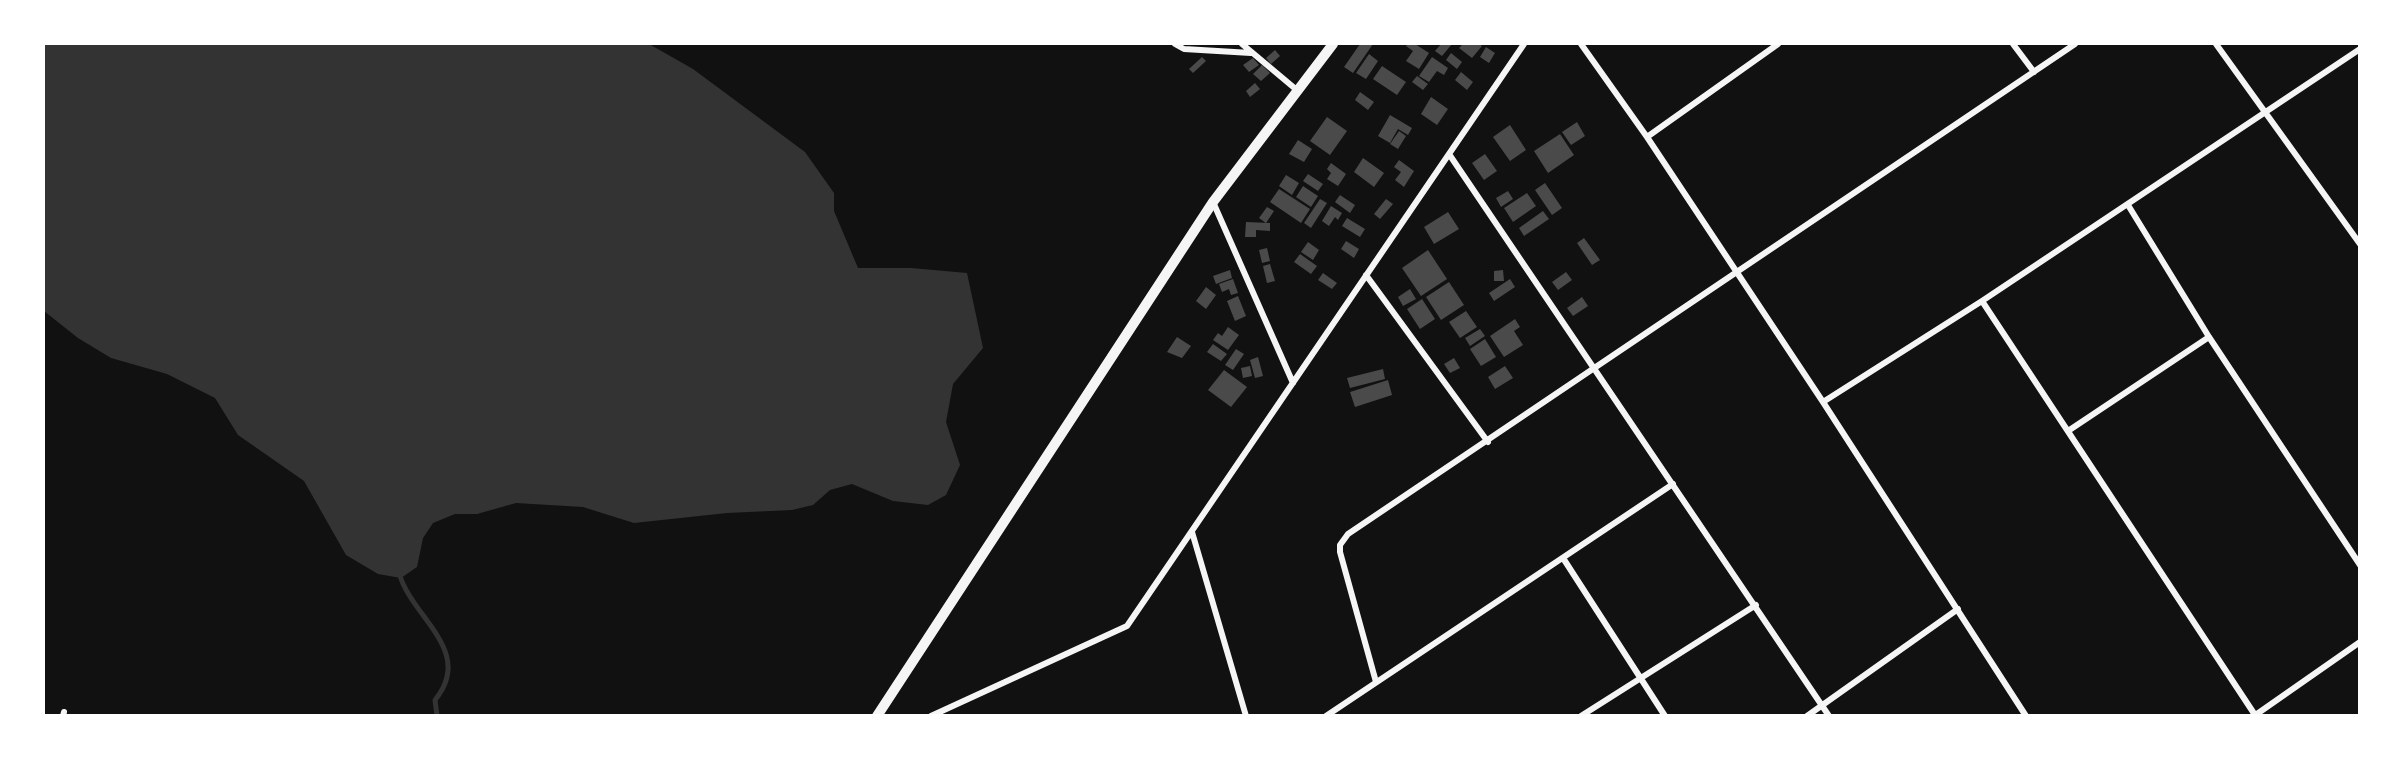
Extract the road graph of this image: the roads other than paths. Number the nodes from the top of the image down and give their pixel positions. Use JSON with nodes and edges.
{"nodes":[{"id":1,"x":1175,"y":44,"type":"edge"},
{"id":2,"x":1242,"y":44,"type":"edge"},
{"id":3,"x":1333,"y":44,"type":"edge"},
{"id":4,"x":1524,"y":44,"type":"edge"},
{"id":5,"x":1581,"y":44,"type":"edge"},
{"id":6,"x":1778,"y":44,"type":"edge"},
{"id":7,"x":2013,"y":44,"type":"edge"},
{"id":8,"x":2075,"y":44,"type":"edge"},
{"id":9,"x":2216,"y":44,"type":"edge"},
{"id":10,"x":2360,"y":49,"type":"edge"},
{"id":11,"x":1251,"y":53,"type":"junction"},
{"id":12,"x":2034,"y":72,"type":"junction"},
{"id":13,"x":1298,"y":91,"type":"junction"},
{"id":14,"x":2264,"y":111,"type":"junction"},
{"id":15,"x":1647,"y":137,"type":"junction"},
{"id":16,"x":1449,"y":154,"type":"junction"},
{"id":17,"x":1213,"y":202,"type":"junction"},
{"id":18,"x":2128,"y":205,"type":"junction"},
{"id":19,"x":2360,"y":244,"type":"edge"},
{"id":20,"x":1736,"y":273,"type":"junction"},
{"id":21,"x":1366,"y":275,"type":"junction"},
{"id":22,"x":1982,"y":301,"type":"junction"},
{"id":23,"x":2209,"y":337,"type":"junction"},
{"id":24,"x":1594,"y":368,"type":"junction"},
{"id":25,"x":1293,"y":383,"type":"junction"},
{"id":26,"x":1823,"y":402,"type":"junction"},
{"id":27,"x":2068,"y":432,"type":"junction"},
{"id":28,"x":1488,"y":442,"type":"junction"},
{"id":29,"x":1673,"y":484,"type":"junction"},
{"id":30,"x":1192,"y":532,"type":"junction"},
{"id":31,"x":1563,"y":558,"type":"junction"},
{"id":32,"x":2360,"y":565,"type":"edge"},
{"id":33,"x":1756,"y":605,"type":"junction"},
{"id":34,"x":1958,"y":609,"type":"junction"},
{"id":35,"x":2360,"y":642,"type":"edge"},
{"id":36,"x":1640,"y":677,"type":"junction"},
{"id":37,"x":1376,"y":682,"type":"junction"},
{"id":38,"x":1822,"y":706,"type":"junction"},
{"id":39,"x":2254,"y":715,"type":"edge"},
{"id":40,"x":877,"y":716,"type":"edge"},
{"id":41,"x":930,"y":716,"type":"edge"},
{"id":42,"x":1246,"y":716,"type":"edge"},
{"id":43,"x":1326,"y":716,"type":"edge"},
{"id":44,"x":1581,"y":716,"type":"edge"},
{"id":45,"x":1665,"y":716,"type":"edge"},
{"id":46,"x":1807,"y":716,"type":"edge"},
{"id":47,"x":1828,"y":716,"type":"edge"},
{"id":48,"x":2026,"y":716,"type":"edge"}],
"edges":[{"from":1,"to":11,"type":"street"},
{"from":2,"to":11,"type":"street"},
{"from":3,"to":13,"type":"street"},
{"from":4,"to":16,"type":"street"},
{"from":5,"to":15,"type":"street"},
{"from":6,"to":15,"type":"street"},
{"from":7,"to":12,"type":"street"},
{"from":8,"to":12,"type":"street"},
{"from":9,"to":14,"type":"street"},
{"from":10,"to":14,"type":"street"},
{"from":11,"to":13,"type":"street"},
{"from":12,"to":20,"type":"street"},
{"from":13,"to":17,"type":"street"},
{"from":14,"to":18,"type":"street"},
{"from":14,"to":19,"type":"street"},
{"from":15,"to":20,"type":"street"},
{"from":16,"to":21,"type":"street"},
{"from":16,"to":24,"type":"street"},
{"from":17,"to":25,"type":"street"},
{"from":17,"to":40,"type":"street"},
{"from":18,"to":22,"type":"street"},
{"from":18,"to":23,"type":"street"},
{"from":20,"to":24,"type":"street"},
{"from":20,"to":26,"type":"street"},
{"from":21,"to":25,"type":"street"},
{"from":21,"to":28,"type":"street"},
{"from":22,"to":26,"type":"street"},
{"from":22,"to":27,"type":"street"},
{"from":23,"to":27,"type":"street"},
{"from":23,"to":32,"type":"street"},
{"from":24,"to":28,"type":"street"},
{"from":24,"to":29,"type":"street"},
{"from":25,"to":30,"type":"street"},
{"from":26,"to":34,"type":"street"},
{"from":27,"to":39,"type":"street"},
{"from":28,"to":37,"type":"street"},
{"from":29,"to":31,"type":"street"},
{"from":29,"to":33,"type":"street"},
{"from":30,"to":41,"type":"street"},
{"from":30,"to":42,"type":"street"},
{"from":31,"to":36,"type":"street"},
{"from":31,"to":37,"type":"street"},
{"from":33,"to":36,"type":"street"},
{"from":33,"to":38,"type":"street"},
{"from":34,"to":38,"type":"street"},
{"from":34,"to":48,"type":"street"},
{"from":35,"to":39,"type":"street"},
{"from":36,"to":44,"type":"street"},
{"from":36,"to":45,"type":"street"},
{"from":37,"to":43,"type":"street"},
{"from":38,"to":46,"type":"street"},
{"from":38,"to":47,"type":"street"}]}
